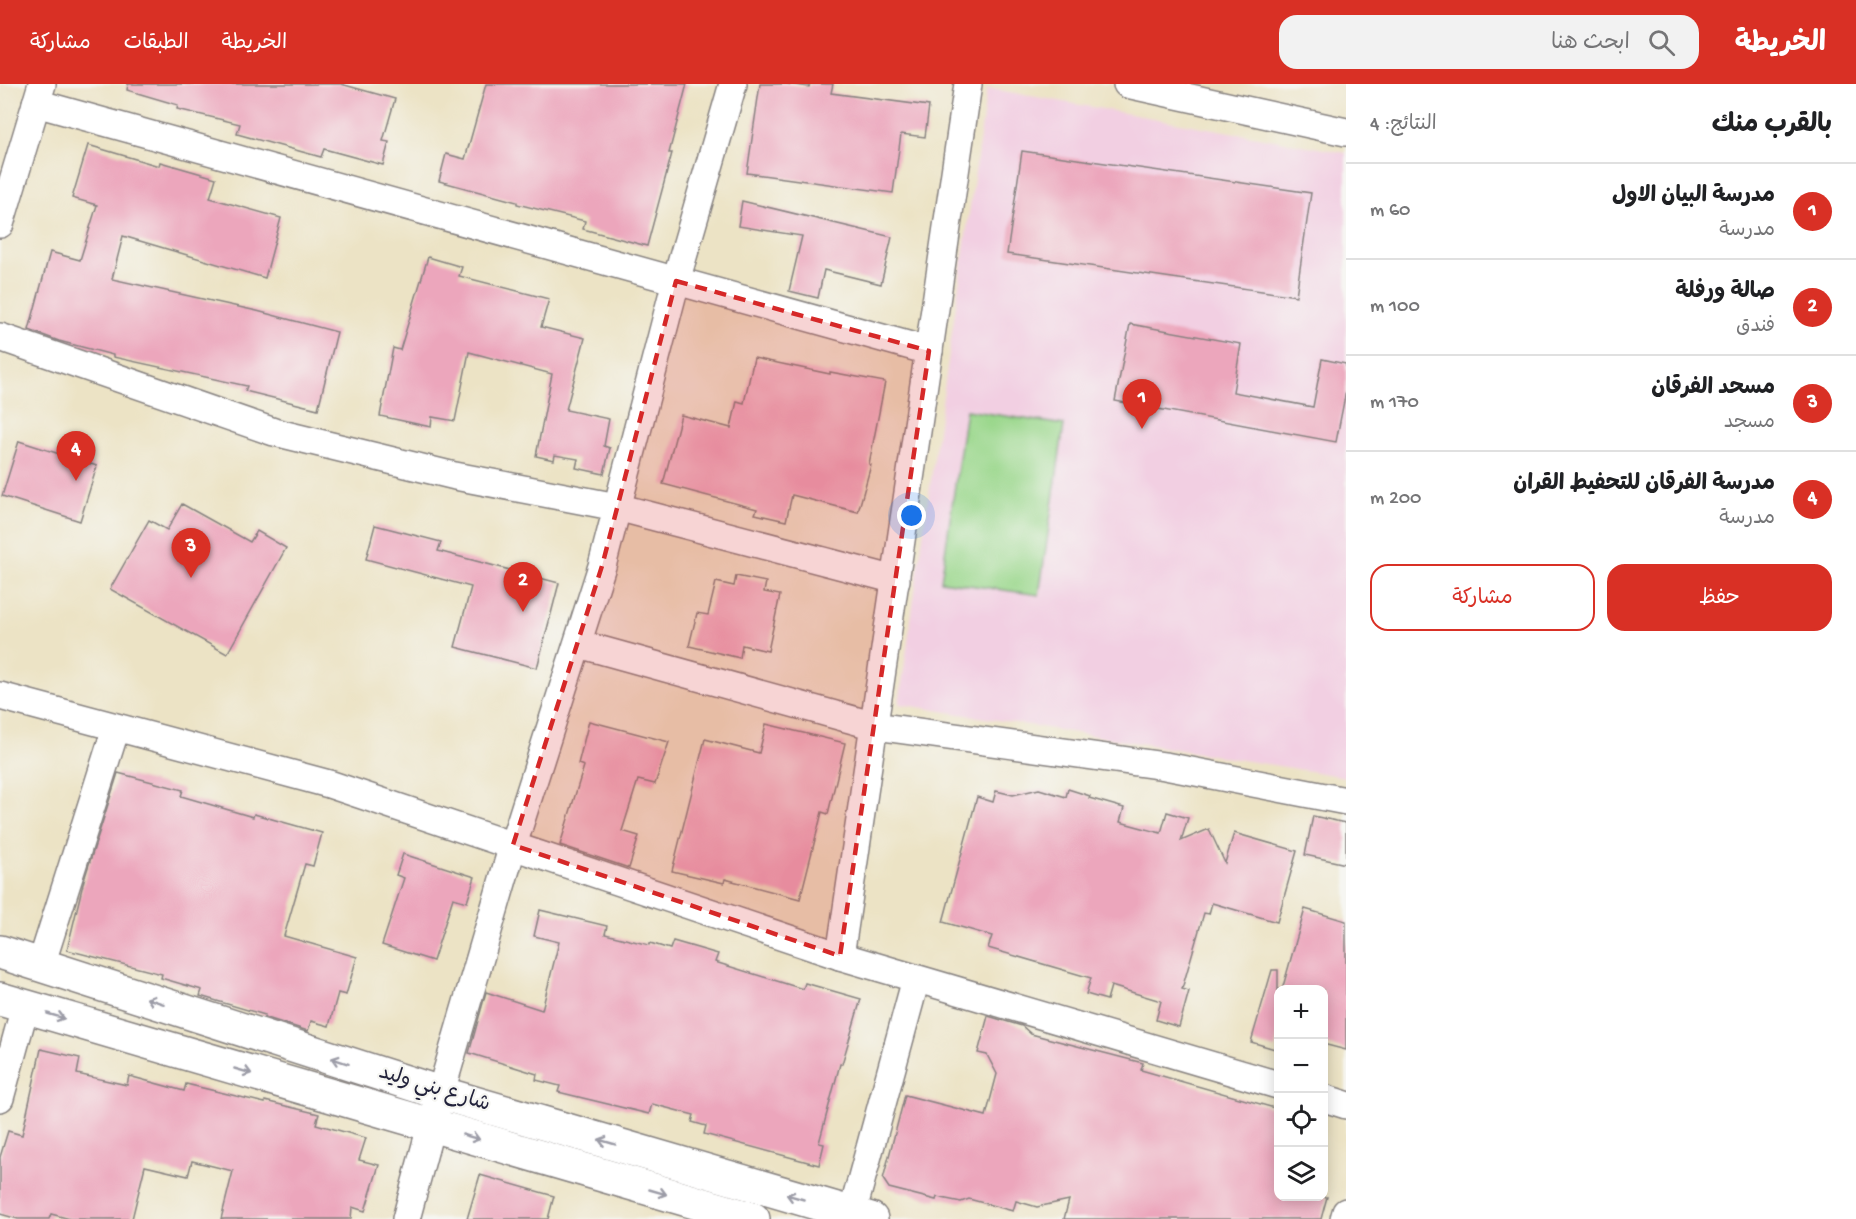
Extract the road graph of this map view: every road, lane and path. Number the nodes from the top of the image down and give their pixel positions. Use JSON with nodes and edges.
{"nodes":[{"id":1,"x":733,"y":84,"type":"edge"},
{"id":2,"x":968,"y":84,"type":"edge"},
{"id":3,"x":1127,"y":84,"type":"edge"},
{"id":4,"x":39,"y":93,"type":"edge"},
{"id":5,"x":1346,"y":132,"type":"edge"},
{"id":6,"x":0,"y":224,"type":"edge"},
{"id":7,"x":676,"y":280,"type":"junction"},
{"id":8,"x":0,"y":337,"type":"edge"},
{"id":9,"x":929,"y":351,"type":"junction"},
{"id":10,"x":617,"y":507,"type":"junction"},
{"id":11,"x":896,"y":580,"type":"junction"},
{"id":12,"x":579,"y":644,"type":"junction"},
{"id":13,"x":0,"y":696,"type":"edge"},
{"id":14,"x":875,"y":726,"type":"junction"},
{"id":15,"x":116,"y":728,"type":"junction"},
{"id":16,"x":1346,"y":801,"type":"edge"},
{"id":17,"x":513,"y":845,"type":"junction"},
{"id":18,"x":0,"y":952,"type":"edge"},
{"id":19,"x":840,"y":956,"type":"junction"},
{"id":20,"x":41,"y":965,"type":"junction"},
{"id":21,"x":916,"y":979,"type":"junction"},
{"id":22,"x":12,"y":1003,"type":"edge"},
{"id":23,"x":1274,"y":1084,"type":"edge"},
{"id":24,"x":440,"y":1093,"type":"junction"},
{"id":25,"x":0,"y":1098,"type":"edge"},
{"id":26,"x":1328,"y":1100,"type":"edge"},
{"id":27,"x":1346,"y":1105,"type":"edge"},
{"id":28,"x":430,"y":1125,"type":"junction"},
{"id":29,"x":1346,"y":1212,"type":"edge"},
{"id":30,"x":862,"y":1216,"type":"edge"},
{"id":31,"x":406,"y":1219,"type":"edge"},
{"id":32,"x":753,"y":1219,"type":"edge"},
{"id":33,"x":1344,"y":1219,"type":"edge"}],
"edges":[{"from":1,"to":7,"type":"street"},
{"from":2,"to":9,"type":"street"},
{"from":3,"to":5,"type":"street"},
{"from":4,"to":6,"type":"street"},
{"from":4,"to":7,"type":"street"},
{"from":7,"to":9,"type":"street"},
{"from":7,"to":10,"type":"street"},
{"from":8,"to":10,"type":"street"},
{"from":9,"to":11,"type":"street"},
{"from":10,"to":11,"type":"street"},
{"from":10,"to":12,"type":"street"},
{"from":11,"to":14,"type":"street"},
{"from":12,"to":14,"type":"street"},
{"from":12,"to":17,"type":"street"},
{"from":13,"to":15,"type":"street"},
{"from":14,"to":16,"type":"street"},
{"from":14,"to":19,"type":"street"},
{"from":15,"to":17,"type":"street"},
{"from":15,"to":20,"type":"street"},
{"from":17,"to":19,"type":"street"},
{"from":17,"to":24,"type":"street"},
{"from":18,"to":20,"type":"street","name":"شارع بني وليد"},
{"from":19,"to":21,"type":"street"},
{"from":24,"to":20,"type":"street","name":"شارع بني وليد","one_way":true},
{"from":21,"to":23,"type":"street"},
{"from":21,"to":30,"type":"street"},
{"from":22,"to":25,"type":"street"},
{"from":22,"to":28,"type":"street","name":"شارع بني وليد","one_way":true},
{"from":24,"to":28,"type":"street"},
{"from":30,"to":24,"type":"street","name":"شارع بني وليد","one_way":true},
{"from":26,"to":27,"type":"street"},
{"from":28,"to":31,"type":"street"},
{"from":28,"to":32,"type":"street","name":"شارع بني وليد","one_way":true},
{"from":29,"to":33,"type":"street"}]}
